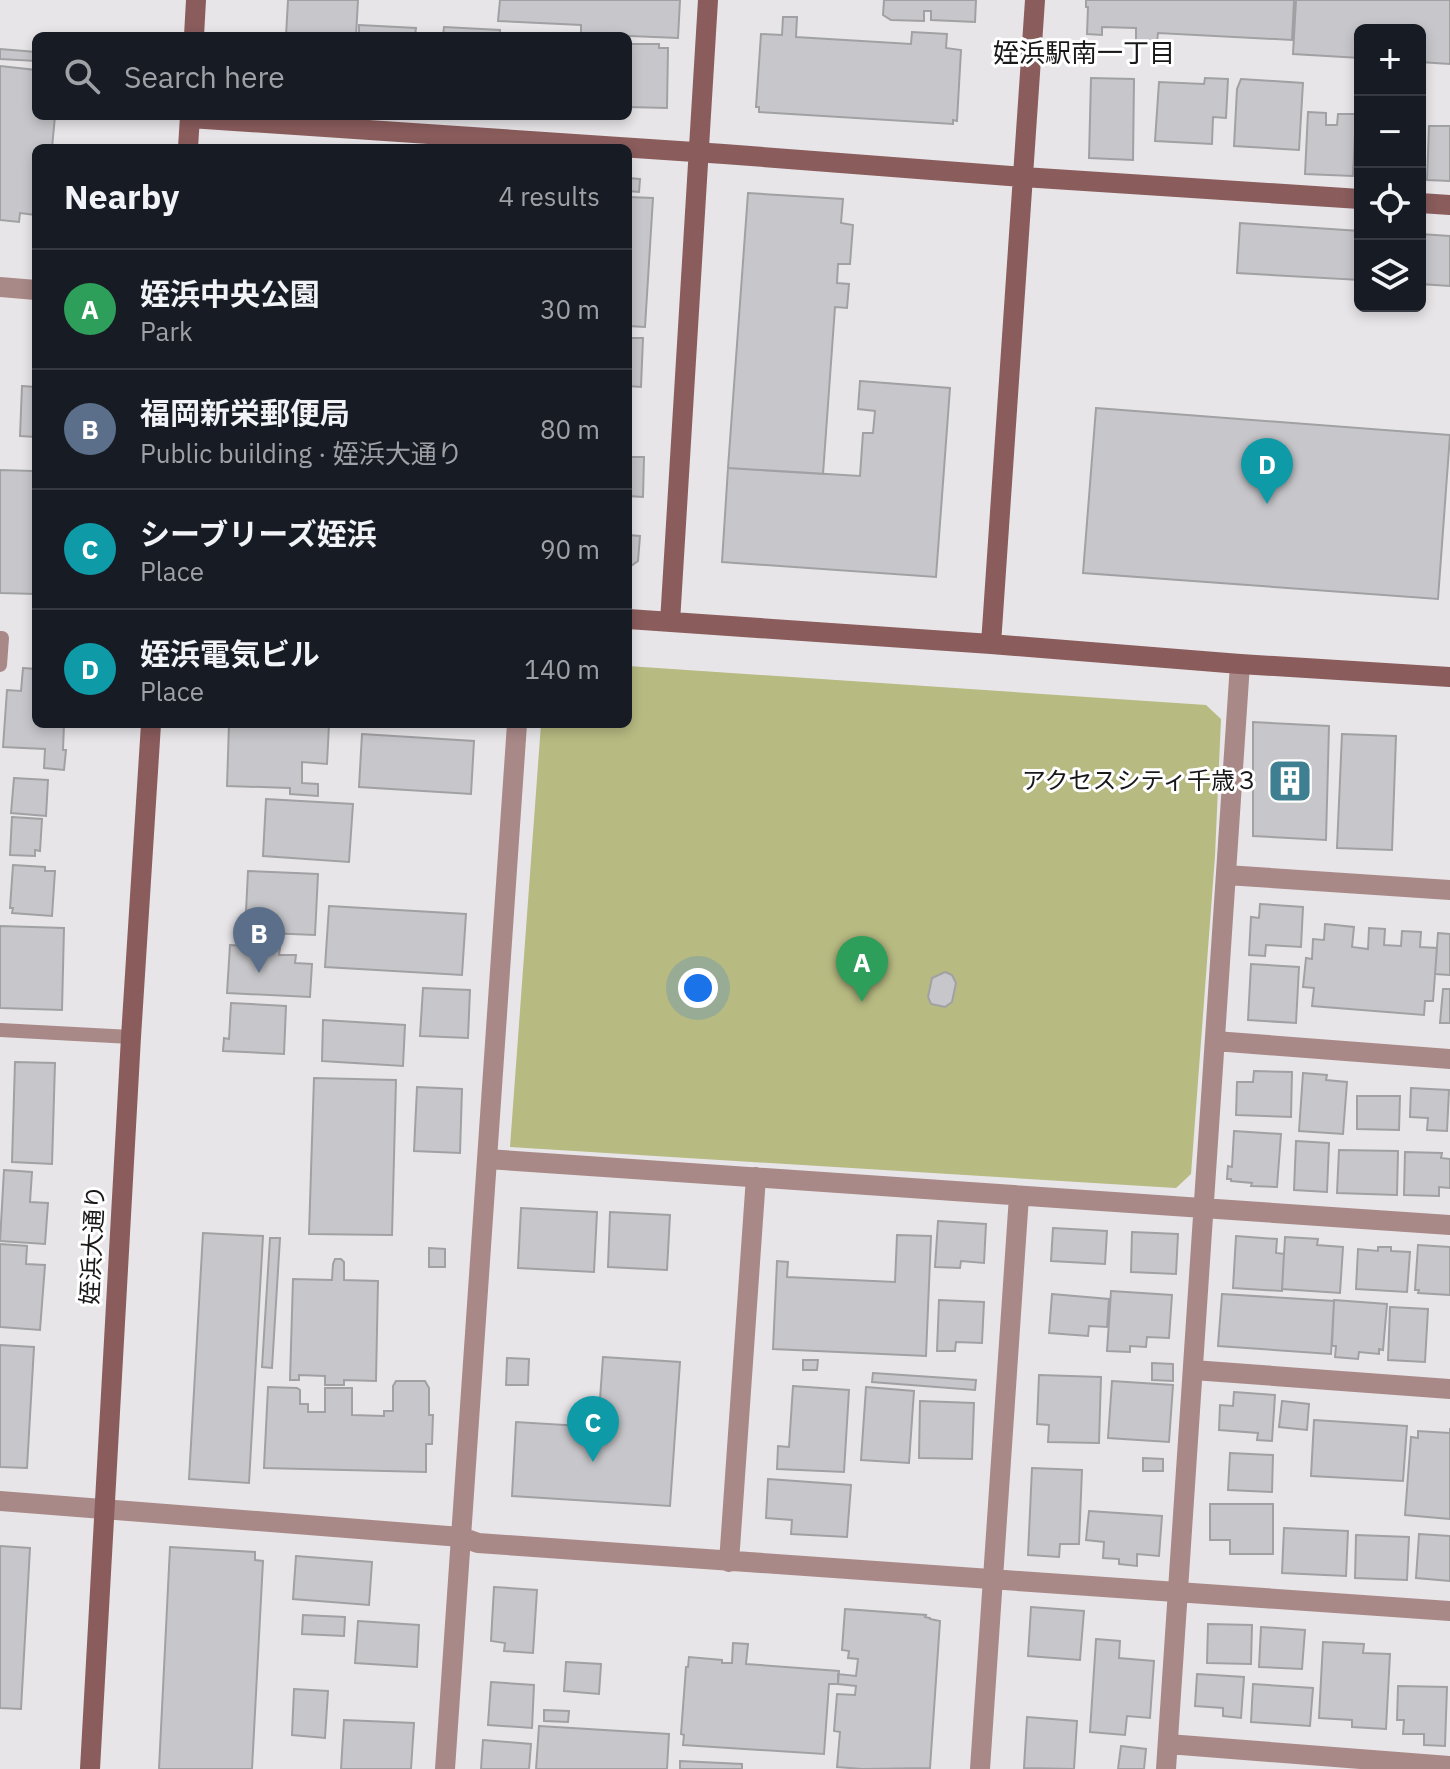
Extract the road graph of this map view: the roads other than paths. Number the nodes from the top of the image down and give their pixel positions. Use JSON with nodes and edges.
{"nodes":[{"id":1,"x":196,"y":0,"type":"edge"},
{"id":2,"x":708,"y":0,"type":"edge"},
{"id":3,"x":1035,"y":0,"type":"edge"},
{"id":4,"x":194,"y":32,"type":"edge"},
{"id":5,"x":190,"y":120,"type":"edge"},
{"id":6,"x":234,"y":120,"type":"edge"},
{"id":7,"x":188,"y":144,"type":"edge"},
{"id":8,"x":582,"y":144,"type":"edge"},
{"id":9,"x":632,"y":147,"type":"edge"},
{"id":10,"x":698,"y":152,"type":"junction"},
{"id":11,"x":1023,"y":177,"type":"junction"},
{"id":12,"x":1354,"y":199,"type":"edge"},
{"id":13,"x":1426,"y":203,"type":"edge"},
{"id":14,"x":1450,"y":205,"type":"edge"},
{"id":15,"x":0,"y":287,"type":"edge"},
{"id":16,"x":32,"y":290,"type":"edge"},
{"id":17,"x":632,"y":619,"type":"edge"},
{"id":18,"x":670,"y":622,"type":"junction"},
{"id":19,"x":0,"y":638,"type":"edge"},
{"id":20,"x":991,"y":644,"type":"junction"},
{"id":21,"x":1240,"y":664,"type":"junction"},
{"id":22,"x":0,"y":665,"type":"edge"},
{"id":23,"x":1450,"y":677,"type":"edge"},
{"id":24,"x":151,"y":728,"type":"edge"},
{"id":25,"x":517,"y":728,"type":"edge"},
{"id":26,"x":1226,"y":875,"type":"junction"},
{"id":27,"x":1450,"y":890,"type":"edge"},
{"id":28,"x":0,"y":1030,"type":"edge"},
{"id":29,"x":131,"y":1037,"type":"junction"},
{"id":30,"x":1215,"y":1041,"type":"junction"},
{"id":31,"x":1450,"y":1059,"type":"edge"},
{"id":32,"x":487,"y":1159,"type":"junction"},
{"id":33,"x":756,"y":1177,"type":"junction"},
{"id":34,"x":1019,"y":1196,"type":"junction"},
{"id":35,"x":1204,"y":1208,"type":"junction"},
{"id":36,"x":1450,"y":1225,"type":"edge"},
{"id":37,"x":1193,"y":1370,"type":"junction"},
{"id":38,"x":1450,"y":1389,"type":"edge"},
{"id":39,"x":0,"y":1501,"type":"edge"},
{"id":40,"x":105,"y":1509,"type":"junction"},
{"id":41,"x":461,"y":1537,"type":"junction"},
{"id":42,"x":729,"y":1562,"type":"junction"},
{"id":43,"x":994,"y":1580,"type":"junction"},
{"id":44,"x":1178,"y":1591,"type":"junction"},
{"id":45,"x":1450,"y":1611,"type":"edge"},
{"id":46,"x":1168,"y":1744,"type":"junction"},
{"id":47,"x":1450,"y":1766,"type":"edge"},
{"id":48,"x":90,"y":1769,"type":"edge"},
{"id":49,"x":445,"y":1769,"type":"edge"},
{"id":50,"x":980,"y":1769,"type":"edge"},
{"id":51,"x":1166,"y":1769,"type":"edge"}],
"edges":[{"from":1,"to":4,"type":"street"},
{"from":2,"to":10,"type":"street"},
{"from":3,"to":11,"type":"street"},
{"from":5,"to":7,"type":"street"},
{"from":6,"to":8,"type":"street"},
{"from":9,"to":10,"type":"street"},
{"from":10,"to":11,"type":"street"},
{"from":10,"to":18,"type":"street"},
{"from":11,"to":12,"type":"street"},
{"from":11,"to":20,"type":"street"},
{"from":13,"to":14,"type":"street"},
{"from":15,"to":16,"type":"street"},
{"from":17,"to":18,"type":"street"},
{"from":18,"to":20,"type":"street"},
{"from":19,"to":22,"type":"lane"},
{"from":20,"to":21,"type":"street"},
{"from":21,"to":23,"type":"street"},
{"from":21,"to":26,"type":"street"},
{"from":24,"to":29,"type":"street","name":"姪浜大通り"},
{"from":25,"to":32,"type":"street"},
{"from":26,"to":27,"type":"street"},
{"from":26,"to":30,"type":"street"},
{"from":28,"to":29,"type":"lane"},
{"from":29,"to":40,"type":"street","name":"姪浜大通り"},
{"from":30,"to":31,"type":"street"},
{"from":30,"to":35,"type":"street"},
{"from":32,"to":33,"type":"street"},
{"from":32,"to":41,"type":"street"},
{"from":33,"to":34,"type":"street"},
{"from":33,"to":42,"type":"street"},
{"from":34,"to":35,"type":"street"},
{"from":34,"to":43,"type":"street"},
{"from":35,"to":36,"type":"street"},
{"from":35,"to":37,"type":"street"},
{"from":37,"to":38,"type":"street"},
{"from":37,"to":44,"type":"street"},
{"from":39,"to":40,"type":"street"},
{"from":40,"to":41,"type":"street"},
{"from":40,"to":48,"type":"street","name":"姪浜大通り"},
{"from":41,"to":42,"type":"street"},
{"from":41,"to":49,"type":"street"},
{"from":42,"to":43,"type":"street"},
{"from":43,"to":44,"type":"street"},
{"from":43,"to":50,"type":"street"},
{"from":44,"to":45,"type":"street"},
{"from":44,"to":46,"type":"street"},
{"from":46,"to":47,"type":"street"},
{"from":46,"to":51,"type":"street"}]}
